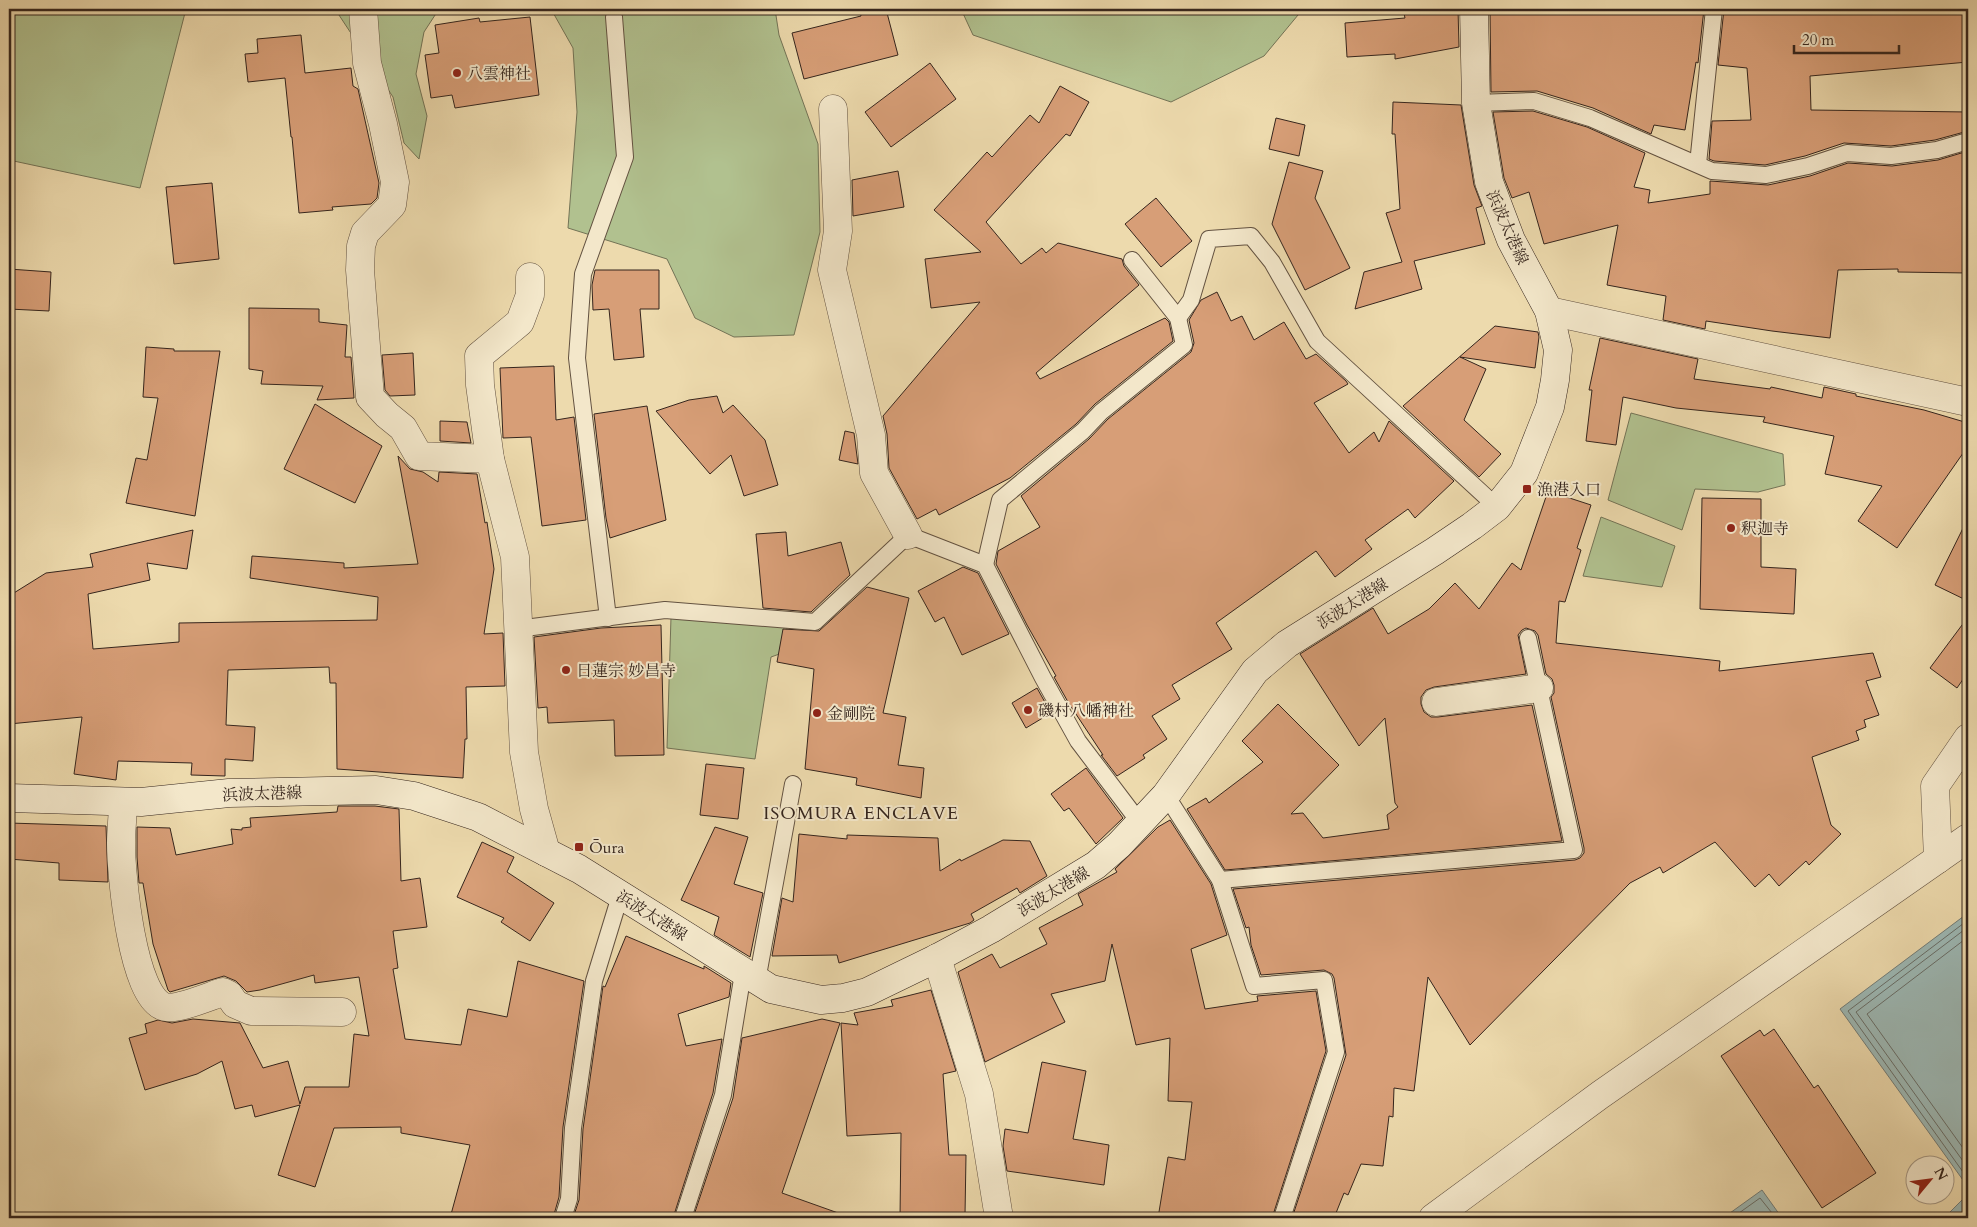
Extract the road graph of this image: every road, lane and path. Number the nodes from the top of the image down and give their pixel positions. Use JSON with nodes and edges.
{"nodes":[{"id":1,"x":363,"y":9,"type":"edge"},
{"id":2,"x":1474,"y":9,"type":"edge"},
{"id":3,"x":1714,"y":9,"type":"edge"},
{"id":4,"x":614,"y":17,"type":"dead end"},
{"id":5,"x":1476,"y":103,"type":"junction"},
{"id":6,"x":833,"y":109,"type":"dead end"},
{"id":7,"x":1968,"y":141,"type":"edge"},
{"id":8,"x":1698,"y":164,"type":"junction"},
{"id":9,"x":1132,"y":260,"type":"dead end"},
{"id":10,"x":530,"y":277,"type":"dead end"},
{"id":11,"x":1549,"y":311,"type":"junction"},
{"id":12,"x":1178,"y":318,"type":"junction"},
{"id":13,"x":1968,"y":402,"type":"edge"},
{"id":14,"x":490,"y":459,"type":"junction"},
{"id":15,"x":1498,"y":506,"type":"junction"},
{"id":16,"x":908,"y":535,"type":"junction"},
{"id":17,"x":985,"y":565,"type":"junction"},
{"id":18,"x":608,"y":618,"type":"junction"},
{"id":19,"x":517,"y":629,"type":"junction"},
{"id":20,"x":1528,"y":638,"type":"dead end"},
{"id":21,"x":1539,"y":688,"type":"junction"},
{"id":22,"x":1436,"y":702,"type":"dead end"},
{"id":23,"x":1968,"y":738,"type":"edge"},
{"id":24,"x":793,"y":784,"type":"dead end"},
{"id":25,"x":1166,"y":794,"type":"junction"},
{"id":26,"x":9,"y":798,"type":"edge"},
{"id":27,"x":123,"y":802,"type":"junction"},
{"id":28,"x":1140,"y":823,"type":"junction"},
{"id":29,"x":1968,"y":838,"type":"edge"},
{"id":30,"x":546,"y":852,"type":"junction"},
{"id":31,"x":1938,"y":859,"type":"junction"},
{"id":32,"x":1220,"y":880,"type":"junction"},
{"id":33,"x":620,"y":896,"type":"junction"},
{"id":34,"x":937,"y":958,"type":"junction"},
{"id":35,"x":750,"y":977,"type":"junction"},
{"id":36,"x":342,"y":1012,"type":"dead end"},
{"id":37,"x":563,"y":1218,"type":"edge"},
{"id":38,"x":683,"y":1218,"type":"edge"},
{"id":39,"x":999,"y":1218,"type":"edge"},
{"id":40,"x":1282,"y":1218,"type":"edge"},
{"id":41,"x":1433,"y":1218,"type":"edge"}],
"edges":[{"from":1,"to":14,"type":"street"},
{"from":2,"to":5,"type":"street","name":"浜波太港線"},
{"from":3,"to":8,"type":"lane"},
{"from":4,"to":18,"type":"lane"},
{"from":5,"to":8,"type":"lane"},
{"from":5,"to":11,"type":"street","name":"浜波太港線"},
{"from":6,"to":16,"type":"street"},
{"from":7,"to":8,"type":"lane"},
{"from":9,"to":12,"type":"lane"},
{"from":10,"to":14,"type":"street"},
{"from":11,"to":13,"type":"street"},
{"from":11,"to":15,"type":"street","name":"浜波太港線"},
{"from":12,"to":15,"type":"lane"},
{"from":12,"to":17,"type":"lane"},
{"from":14,"to":19,"type":"street"},
{"from":15,"to":25,"type":"street","name":"浜波太港線"},
{"from":16,"to":17,"type":"lane"},
{"from":16,"to":18,"type":"lane"},
{"from":17,"to":28,"type":"lane"},
{"from":18,"to":19,"type":"lane"},
{"from":19,"to":30,"type":"street"},
{"from":20,"to":21,"type":"lane"},
{"from":21,"to":22,"type":"street"},
{"from":21,"to":32,"type":"lane"},
{"from":23,"to":31,"type":"street"},
{"from":24,"to":35,"type":"lane"},
{"from":25,"to":28,"type":"street","name":"浜波太港線"},
{"from":25,"to":32,"type":"lane"},
{"from":26,"to":27,"type":"street","name":"浜波太港線"},
{"from":27,"to":30,"type":"street","name":"浜波太港線"},
{"from":27,"to":36,"type":"street"},
{"from":28,"to":34,"type":"street","name":"浜波太港線"},
{"from":29,"to":31,"type":"street"},
{"from":30,"to":33,"type":"street","name":"浜波太港線"},
{"from":31,"to":41,"type":"street"},
{"from":32,"to":40,"type":"lane"},
{"from":33,"to":35,"type":"street","name":"浜波太港線"},
{"from":33,"to":37,"type":"lane"},
{"from":34,"to":35,"type":"street","name":"浜波太港線"},
{"from":34,"to":39,"type":"street"},
{"from":35,"to":38,"type":"lane"}]}
